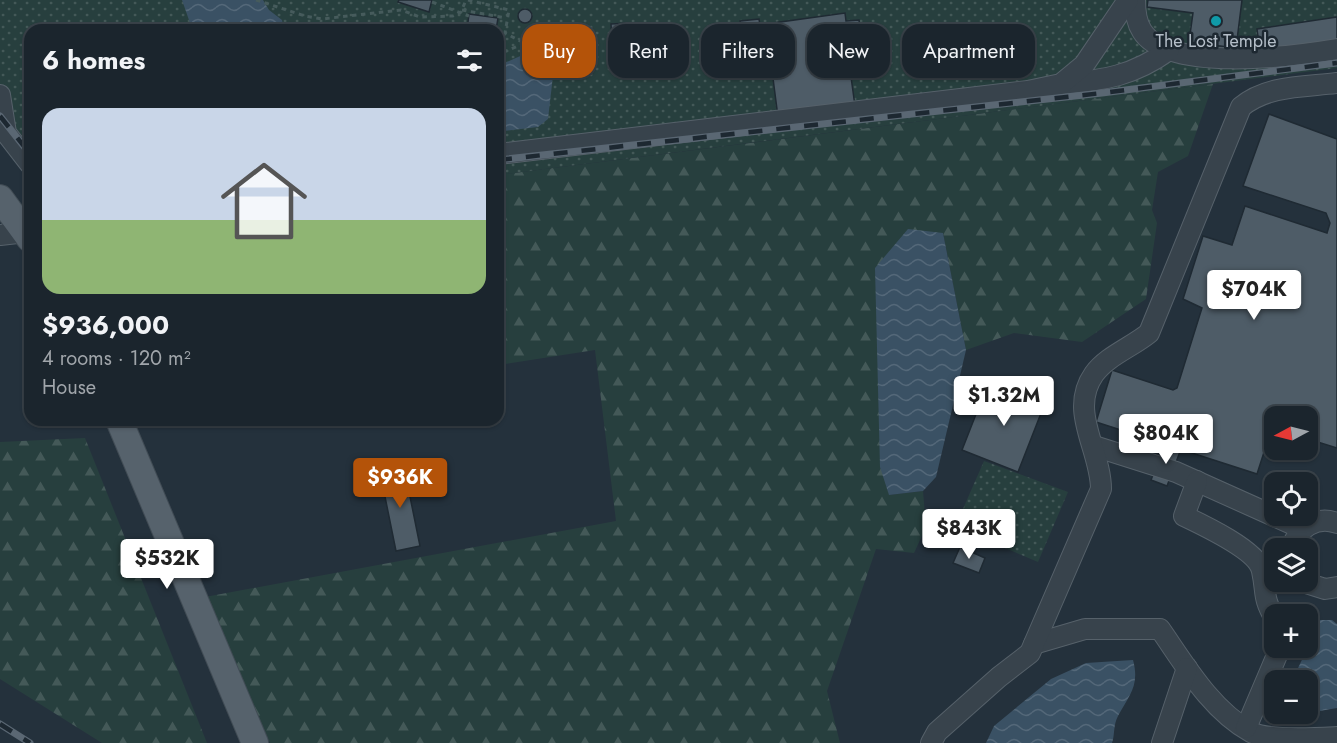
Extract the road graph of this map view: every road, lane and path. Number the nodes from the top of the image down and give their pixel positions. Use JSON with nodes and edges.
{"nodes":[{"id":1,"x":256,"y":0,"type":"edge"},
{"id":2,"x":467,"y":0,"type":"edge"},
{"id":3,"x":1128,"y":0,"type":"edge"},
{"id":4,"x":1135,"y":0,"type":"edge"},
{"id":5,"x":432,"y":2,"type":"dead end"},
{"id":6,"x":461,"y":11,"type":"junction"},
{"id":7,"x":469,"y":16,"type":"dead end"},
{"id":8,"x":506,"y":18,"type":"junction"},
{"id":9,"x":505,"y":27,"type":"joint"},
{"id":10,"x":505,"y":33,"type":"joint"},
{"id":11,"x":522,"y":42,"type":"edge"},
{"id":12,"x":522,"y":44,"type":"edge"},
{"id":13,"x":1337,"y":49,"type":"edge"},
{"id":14,"x":504,"y":50,"type":"edge"},
{"id":15,"x":1169,"y":50,"type":"junction"},
{"id":16,"x":1337,"y":83,"type":"edge"},
{"id":17,"x":1061,"y":84,"type":"junction"},
{"id":18,"x":0,"y":95,"type":"edge"},
{"id":19,"x":504,"y":153,"type":"edge"},
{"id":20,"x":24,"y":156,"type":"edge"},
{"id":21,"x":0,"y":198,"type":"edge"},
{"id":22,"x":24,"y":230,"type":"edge"},
{"id":23,"x":0,"y":235,"type":"edge"},
{"id":24,"x":24,"y":235,"type":"edge"},
{"id":25,"x":122,"y":426,"type":"edge"},
{"id":26,"x":1094,"y":446,"type":"junction"},
{"id":27,"x":1197,"y":481,"type":"junction"},
{"id":28,"x":1337,"y":523,"type":"edge"},
{"id":29,"x":1303,"y":529,"type":"junction"},
{"id":30,"x":1296,"y":538,"type":"edge"},
{"id":31,"x":1318,"y":588,"type":"edge"},
{"id":32,"x":1333,"y":593,"type":"edge"},
{"id":33,"x":1268,"y":604,"type":"edge"},
{"id":34,"x":1034,"y":644,"type":"junction"},
{"id":35,"x":1276,"y":658,"type":"edge"},
{"id":36,"x":1187,"y":668,"type":"junction"},
{"id":37,"x":1247,"y":735,"type":"edge"},
{"id":38,"x":1337,"y":736,"type":"edge"},
{"id":39,"x":255,"y":743,"type":"edge"},
{"id":40,"x":931,"y":743,"type":"edge"},
{"id":41,"x":1162,"y":743,"type":"edge"}],
"edges":[{"from":1,"to":6,"type":"path"},
{"from":2,"to":6,"type":"path"},
{"from":2,"to":8,"type":"path"},
{"from":3,"to":17,"type":"street"},
{"from":4,"to":15,"type":"street"},
{"from":5,"to":6,"type":"path"},
{"from":6,"to":7,"type":"path"},
{"from":6,"to":8,"type":"path"},
{"from":8,"to":9,"type":"path"},
{"from":9,"to":10,"type":"path"},
{"from":10,"to":11,"type":"path"},
{"from":12,"to":14,"type":"path"},
{"from":13,"to":15,"type":"street"},
{"from":15,"to":17,"type":"street"},
{"from":16,"to":26,"type":"street"},
{"from":17,"to":19,"type":"street"},
{"from":18,"to":20,"type":"street"},
{"from":21,"to":22,"type":"main road"},
{"from":23,"to":24,"type":"street"},
{"from":25,"to":39,"type":"main road"},
{"from":26,"to":27,"type":"street"},
{"from":26,"to":34,"type":"street"},
{"from":27,"to":29,"type":"street"},
{"from":27,"to":33,"type":"street"},
{"from":28,"to":29,"type":"street"},
{"from":29,"to":30,"type":"street"},
{"from":31,"to":32,"type":"street"},
{"from":34,"to":36,"type":"street"},
{"from":34,"to":40,"type":"street"},
{"from":35,"to":37,"type":"street"},
{"from":36,"to":37,"type":"street"},
{"from":36,"to":41,"type":"street"},
{"from":37,"to":38,"type":"street"}]}
